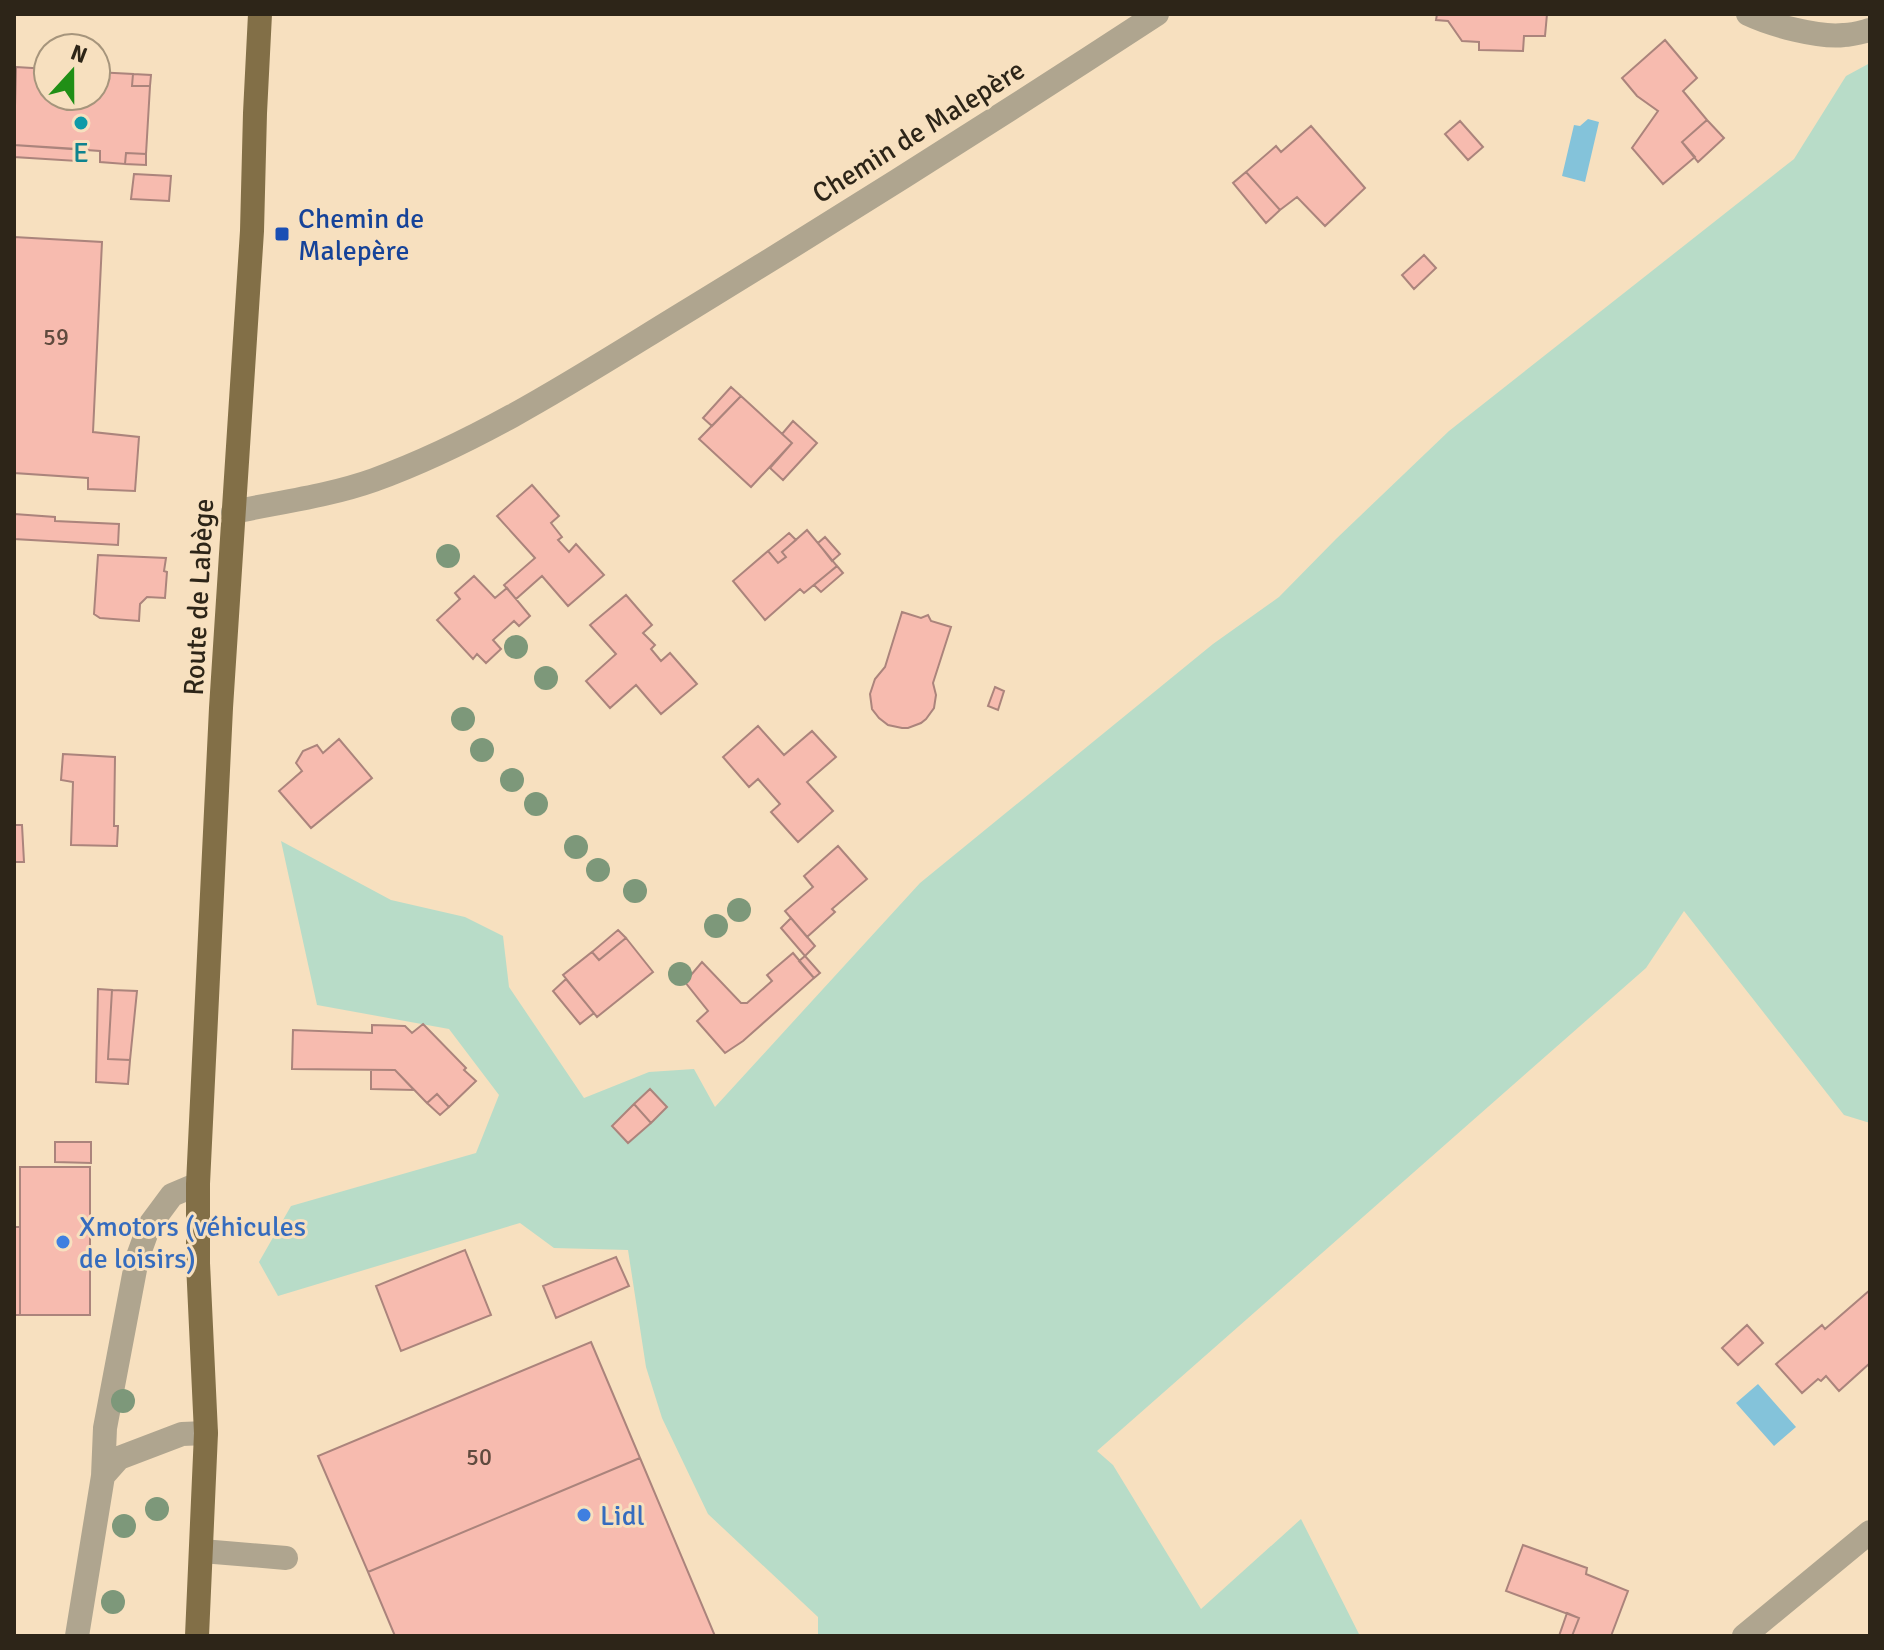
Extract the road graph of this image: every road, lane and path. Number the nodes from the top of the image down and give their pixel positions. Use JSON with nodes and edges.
{"nodes":[{"id":1,"x":260,"y":14,"type":"edge"},
{"id":2,"x":1157,"y":14,"type":"edge"},
{"id":3,"x":1748,"y":14,"type":"edge"},
{"id":4,"x":1870,"y":30,"type":"edge"},
{"id":5,"x":233,"y":512,"type":"junction"},
{"id":6,"x":198,"y":1184,"type":"junction"},
{"id":7,"x":206,"y":1433,"type":"junction"},
{"id":8,"x":103,"y":1476,"type":"junction"},
{"id":9,"x":1870,"y":1532,"type":"edge"},
{"id":10,"x":202,"y":1551,"type":"junction"},
{"id":11,"x":286,"y":1558,"type":"dead end"},
{"id":12,"x":77,"y":1636,"type":"edge"},
{"id":13,"x":197,"y":1636,"type":"edge"},
{"id":14,"x":1744,"y":1636,"type":"edge"}],
"edges":[{"from":1,"to":5,"type":"main road","name":"Route de Labège"},
{"from":2,"to":5,"type":"street","name":"Chemin de Malepère"},
{"from":3,"to":4,"type":"street"},
{"from":5,"to":6,"type":"main road","name":"Route de Labège"},
{"from":6,"to":7,"type":"main road","name":"Route de Labège"},
{"from":6,"to":8,"type":"street"},
{"from":7,"to":8,"type":"street"},
{"from":7,"to":10,"type":"main road","name":"Route de Labège"},
{"from":8,"to":12,"type":"street"},
{"from":9,"to":14,"type":"street"},
{"from":10,"to":11,"type":"street"},
{"from":10,"to":13,"type":"main road","name":"Route de Labège"}]}
